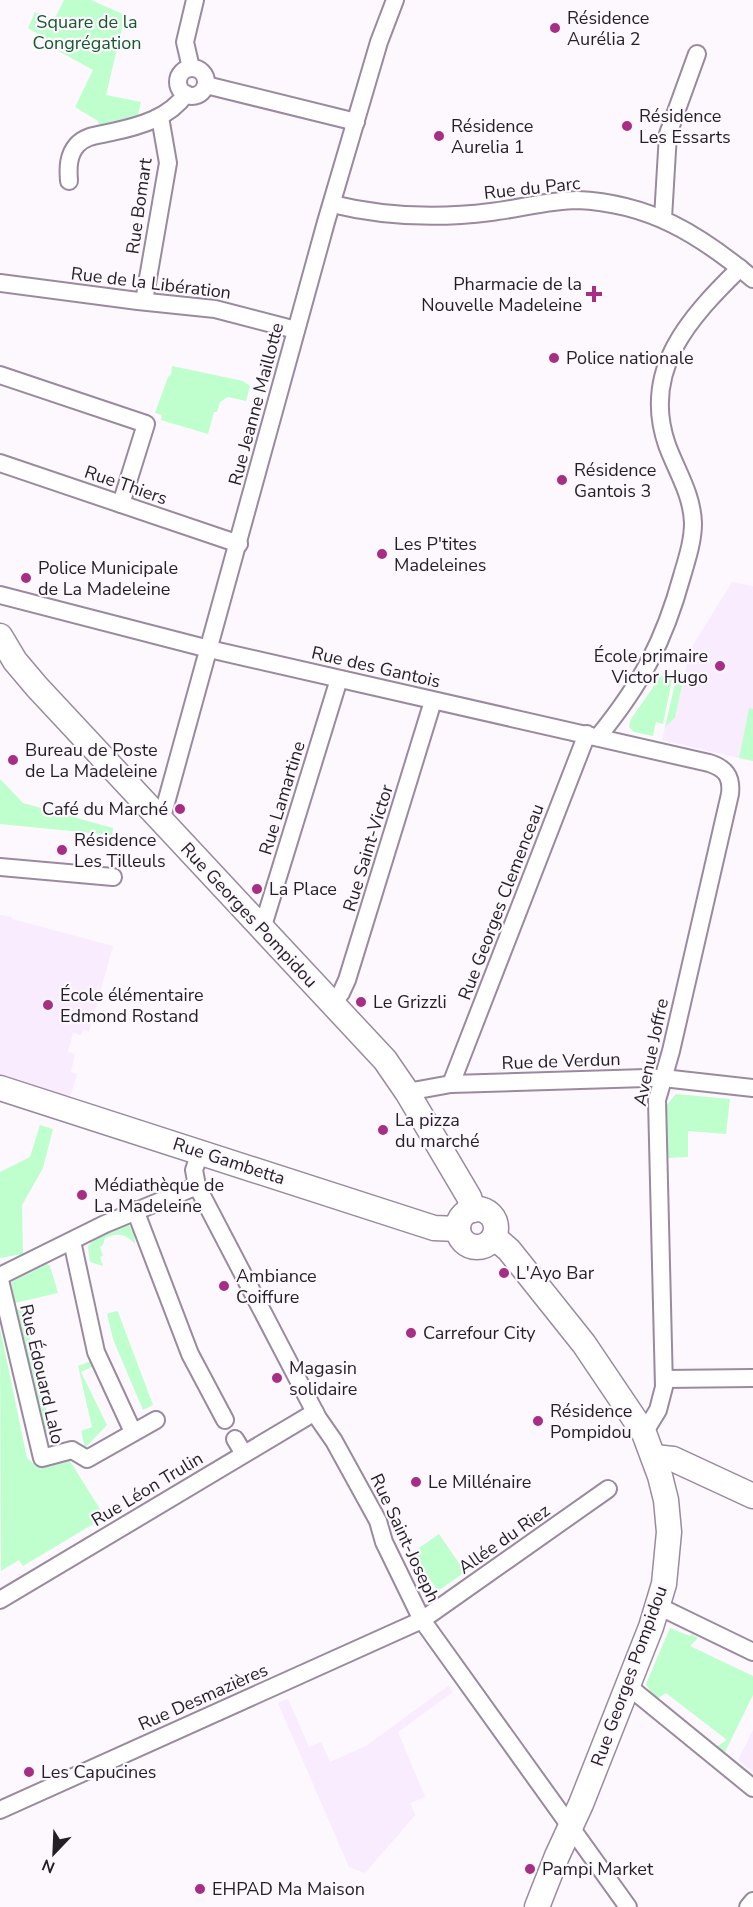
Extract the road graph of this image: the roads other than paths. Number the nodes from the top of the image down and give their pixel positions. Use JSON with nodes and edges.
{"nodes":[{"id":1,"x":195,"y":0,"type":"edge"},
{"id":2,"x":396,"y":0,"type":"edge"},
{"id":3,"x":697,"y":54,"type":"dead end"},
{"id":4,"x":191,"y":68,"type":"junction"},
{"id":5,"x":206,"y":85,"type":"junction"},
{"id":6,"x":186,"y":94,"type":"junction"},
{"id":7,"x":160,"y":117,"type":"junction"},
{"id":8,"x":356,"y":122,"type":"junction"},
{"id":9,"x":69,"y":181,"type":"dead end"},
{"id":10,"x":332,"y":204,"type":"junction"},
{"id":11,"x":663,"y":218,"type":"junction"},
{"id":12,"x":747,"y":274,"type":"edge"},
{"id":13,"x":0,"y":283,"type":"edge"},
{"id":14,"x":144,"y":301,"type":"junction"},
{"id":15,"x":296,"y":330,"type":"junction"},
{"id":16,"x":0,"y":375,"type":"edge"},
{"id":17,"x":0,"y":463,"type":"edge"},
{"id":18,"x":121,"y":504,"type":"junction"},
{"id":19,"x":238,"y":544,"type":"junction"},
{"id":20,"x":0,"y":595,"type":"edge"},
{"id":21,"x":0,"y":636,"type":"edge"},
{"id":22,"x":209,"y":649,"type":"junction"},
{"id":23,"x":339,"y":679,"type":"junction"},
{"id":24,"x":433,"y":701,"type":"junction"},
{"id":25,"x":592,"y":735,"type":"junction"},
{"id":26,"x":731,"y":788,"type":"joint"},
{"id":27,"x":161,"y":820,"type":"junction"},
{"id":28,"x":0,"y":867,"type":"edge"},
{"id":29,"x":112,"y":877,"type":"dead end"},
{"id":30,"x":262,"y":929,"type":"junction"},
{"id":31,"x":332,"y":1004,"type":"junction"},
{"id":32,"x":663,"y":1078,"type":"junction"},
{"id":33,"x":451,"y":1084,"type":"junction"},
{"id":34,"x":0,"y":1088,"type":"edge"},
{"id":35,"x":753,"y":1088,"type":"edge"},
{"id":36,"x":407,"y":1092,"type":"junction"},
{"id":37,"x":200,"y":1153,"type":"junction"},
{"id":38,"x":197,"y":1186,"type":"junction"},
{"id":39,"x":135,"y":1210,"type":"junction"},
{"id":40,"x":473,"y":1210,"type":"junction"},
{"id":41,"x":458,"y":1229,"type":"junction"},
{"id":42,"x":494,"y":1237,"type":"junction"},
{"id":43,"x":72,"y":1241,"type":"junction"},
{"id":44,"x":0,"y":1278,"type":"edge"},
{"id":45,"x":753,"y":1378,"type":"edge"},
{"id":46,"x":664,"y":1379,"type":"junction"},
{"id":47,"x":315,"y":1412,"type":"junction"},
{"id":48,"x":156,"y":1420,"type":"dead end"},
{"id":49,"x":225,"y":1420,"type":"dead end"},
{"id":50,"x":133,"y":1432,"type":"junction"},
{"id":51,"x":644,"y":1433,"type":"junction"},
{"id":52,"x":235,"y":1439,"type":"dead end"},
{"id":53,"x":244,"y":1454,"type":"junction"},
{"id":54,"x":654,"y":1457,"type":"junction"},
{"id":55,"x":608,"y":1489,"type":"dead end"},
{"id":56,"x":753,"y":1496,"type":"edge"},
{"id":57,"x":0,"y":1600,"type":"edge"},
{"id":58,"x":658,"y":1606,"type":"junction"},
{"id":59,"x":422,"y":1620,"type":"junction"},
{"id":60,"x":753,"y":1652,"type":"edge"},
{"id":61,"x":628,"y":1686,"type":"junction"},
{"id":62,"x":753,"y":1788,"type":"edge"},
{"id":63,"x":0,"y":1810,"type":"edge"},
{"id":64,"x":570,"y":1827,"type":"junction"},
{"id":65,"x":753,"y":1901,"type":"edge"},
{"id":66,"x":537,"y":1907,"type":"edge"},
{"id":67,"x":628,"y":1907,"type":"edge"},
{"id":68,"x":748,"y":1907,"type":"edge"}],
"edges":[{"from":1,"to":4,"type":"street"},
{"from":2,"to":8,"type":"street","name":"Rue Jeanne Maillotte"},
{"from":3,"to":11,"type":"street"},
{"from":4,"to":5,"type":"street"},
{"from":4,"to":6,"type":"street"},
{"from":5,"to":6,"type":"street"},
{"from":5,"to":8,"type":"street"},
{"from":6,"to":7,"type":"street"},
{"from":7,"to":9,"type":"street"},
{"from":7,"to":14,"type":"street","name":"Rue Bomart"},
{"from":8,"to":10,"type":"street","name":"Rue Jeanne Maillotte"},
{"from":10,"to":11,"type":"street","name":"Rue du Parc"},
{"from":10,"to":15,"type":"street","name":"Rue Jeanne Maillotte"},
{"from":11,"to":12,"type":"street","name":"Rue du Parc"},
{"from":12,"to":25,"type":"street","name":"Rue Georges Clemenceau"},
{"from":13,"to":14,"type":"street","name":"Rue de la Libération"},
{"from":14,"to":15,"type":"street","name":"Rue de la Libération"},
{"from":15,"to":19,"type":"street","name":"Rue Jeanne Maillotte"},
{"from":16,"to":18,"type":"street"},
{"from":17,"to":18,"type":"street","name":"Rue Thiers"},
{"from":18,"to":19,"type":"street","name":"Rue Thiers"},
{"from":19,"to":22,"type":"street","name":"Rue Jeanne Maillotte"},
{"from":20,"to":22,"type":"street","name":"Rue des Gantois"},
{"from":21,"to":27,"type":"street","name":"Rue Georges Pompidou"},
{"from":22,"to":23,"type":"street","name":"Rue des Gantois"},
{"from":22,"to":27,"type":"street","name":"Rue Jeanne Maillotte"},
{"from":23,"to":24,"type":"street","name":"Rue des Gantois"},
{"from":23,"to":30,"type":"street","name":"Rue Lamartine"},
{"from":24,"to":25,"type":"street","name":"Rue des Gantois"},
{"from":24,"to":31,"type":"street","name":"Rue Saint-Victor"},
{"from":25,"to":26,"type":"street","name":"Rue des Gantois"},
{"from":25,"to":33,"type":"street","name":"Rue Georges Clemenceau"},
{"from":26,"to":32,"type":"street","name":"Avenue Joffre"},
{"from":27,"to":30,"type":"street","name":"Rue Georges Pompidou"},
{"from":28,"to":29,"type":"street"},
{"from":30,"to":31,"type":"street","name":"Rue Georges Pompidou"},
{"from":31,"to":36,"type":"street","name":"Rue Georges Pompidou"},
{"from":32,"to":33,"type":"street","name":"Rue de Verdun"},
{"from":32,"to":35,"type":"street","name":"Rue de Verdun"},
{"from":32,"to":46,"type":"street","name":"Avenue Joffre"},
{"from":33,"to":36,"type":"street","name":"Rue de Verdun"},
{"from":34,"to":37,"type":"street","name":"Rue Gambetta"},
{"from":36,"to":40,"type":"street","name":"Rue Georges Pompidou"},
{"from":37,"to":38,"type":"street"},
{"from":37,"to":41,"type":"street","name":"Rue Gambetta"},
{"from":38,"to":39,"type":"street","name":"Rue Édouard Lalo"},
{"from":38,"to":47,"type":"street","name":"Rue Saint-Joseph"},
{"from":39,"to":43,"type":"street","name":"Rue Édouard Lalo"},
{"from":39,"to":49,"type":"street"},
{"from":40,"to":41,"type":"street"},
{"from":40,"to":42,"type":"street"},
{"from":41,"to":42,"type":"street"},
{"from":42,"to":51,"type":"street","name":"Rue Georges Pompidou"},
{"from":43,"to":44,"type":"street","name":"Rue Édouard Lalo"},
{"from":43,"to":50,"type":"street"},
{"from":44,"to":50,"type":"street","name":"Rue Édouard Lalo"},
{"from":45,"to":46,"type":"street"},
{"from":46,"to":51,"type":"street","name":"Avenue Joffre"},
{"from":47,"to":53,"type":"street","name":"Rue Léon Trulin"},
{"from":47,"to":59,"type":"street","name":"Rue Saint-Joseph"},
{"from":48,"to":50,"type":"street","name":"Rue Édouard Lalo"},
{"from":51,"to":54,"type":"street","name":"Rue Georges Pompidou"},
{"from":52,"to":53,"type":"street"},
{"from":53,"to":57,"type":"street","name":"Rue Léon Trulin"},
{"from":54,"to":56,"type":"street"},
{"from":54,"to":58,"type":"street","name":"Rue Georges Pompidou"},
{"from":55,"to":59,"type":"street","name":"Allée du Riez"},
{"from":58,"to":60,"type":"street"},
{"from":58,"to":61,"type":"street","name":"Rue Georges Pompidou"},
{"from":59,"to":63,"type":"street","name":"Rue Desmazières"},
{"from":59,"to":64,"type":"street","name":"Rue Saint-Joseph"},
{"from":61,"to":62,"type":"street"},
{"from":61,"to":64,"type":"street","name":"Rue Georges Pompidou"},
{"from":64,"to":66,"type":"street","name":"Rue Georges Pompidou"},
{"from":64,"to":67,"type":"street","name":"Rue Saint-Joseph"},
{"from":65,"to":68,"type":"street"}]}
